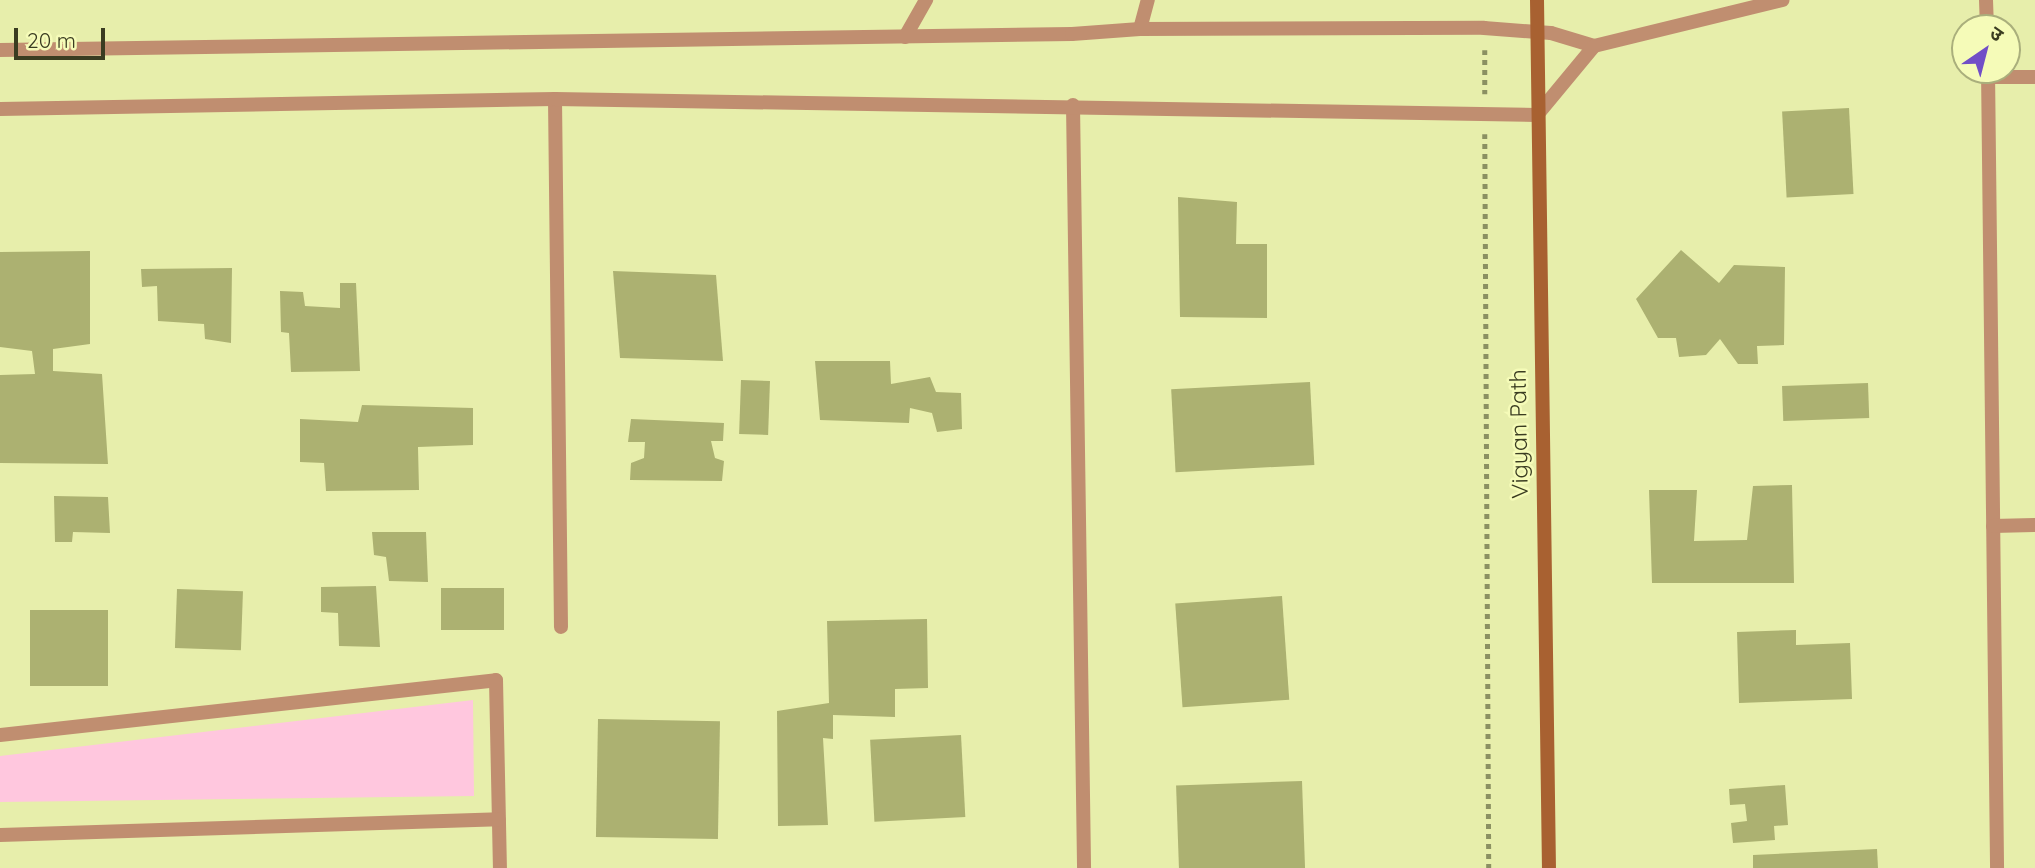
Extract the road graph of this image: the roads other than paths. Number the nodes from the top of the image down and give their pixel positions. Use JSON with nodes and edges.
{"nodes":[{"id":1,"x":926,"y":0,"type":"edge"},
{"id":2,"x":1148,"y":0,"type":"edge"},
{"id":3,"x":1537,"y":0,"type":"edge"},
{"id":4,"x":1783,"y":0,"type":"edge"},
{"id":5,"x":1140,"y":29,"type":"junction"},
{"id":6,"x":1538,"y":32,"type":"junction"},
{"id":7,"x":905,"y":37,"type":"junction"},
{"id":8,"x":1594,"y":46,"type":"junction"},
{"id":9,"x":0,"y":50,"type":"edge"},
{"id":10,"x":1988,"y":84,"type":"edge"},
{"id":11,"x":555,"y":99,"type":"junction"},
{"id":12,"x":1073,"y":105,"type":"junction"},
{"id":13,"x":0,"y":108,"type":"edge"},
{"id":14,"x":1537,"y":115,"type":"junction"},
{"id":15,"x":1993,"y":526,"type":"junction"},
{"id":16,"x":2035,"y":526,"type":"edge"},
{"id":17,"x":561,"y":628,"type":"dead end"},
{"id":18,"x":0,"y":735,"type":"edge"},
{"id":19,"x":499,"y":818,"type":"junction"},
{"id":20,"x":0,"y":835,"type":"edge"},
{"id":21,"x":500,"y":868,"type":"edge"},
{"id":22,"x":1084,"y":868,"type":"edge"},
{"id":23,"x":1549,"y":868,"type":"edge"},
{"id":24,"x":1997,"y":868,"type":"edge"}],
"edges":[{"from":1,"to":7,"type":"street"},
{"from":2,"to":5,"type":"street"},
{"from":3,"to":6,"type":"main road","name":"Vigyan Path"},
{"from":4,"to":8,"type":"street"},
{"from":5,"to":6,"type":"street"},
{"from":5,"to":7,"type":"street"},
{"from":6,"to":8,"type":"street"},
{"from":6,"to":14,"type":"main road","name":"Vigyan Path"},
{"from":7,"to":9,"type":"street"},
{"from":8,"to":14,"type":"street"},
{"from":10,"to":15,"type":"street"},
{"from":11,"to":12,"type":"street"},
{"from":11,"to":13,"type":"street"},
{"from":11,"to":17,"type":"street"},
{"from":12,"to":14,"type":"street"},
{"from":12,"to":22,"type":"street"},
{"from":14,"to":23,"type":"main road","name":"Vigyan Path"},
{"from":15,"to":16,"type":"street"},
{"from":15,"to":24,"type":"street"},
{"from":18,"to":19,"type":"street"},
{"from":19,"to":20,"type":"street"},
{"from":19,"to":21,"type":"street"}]}
